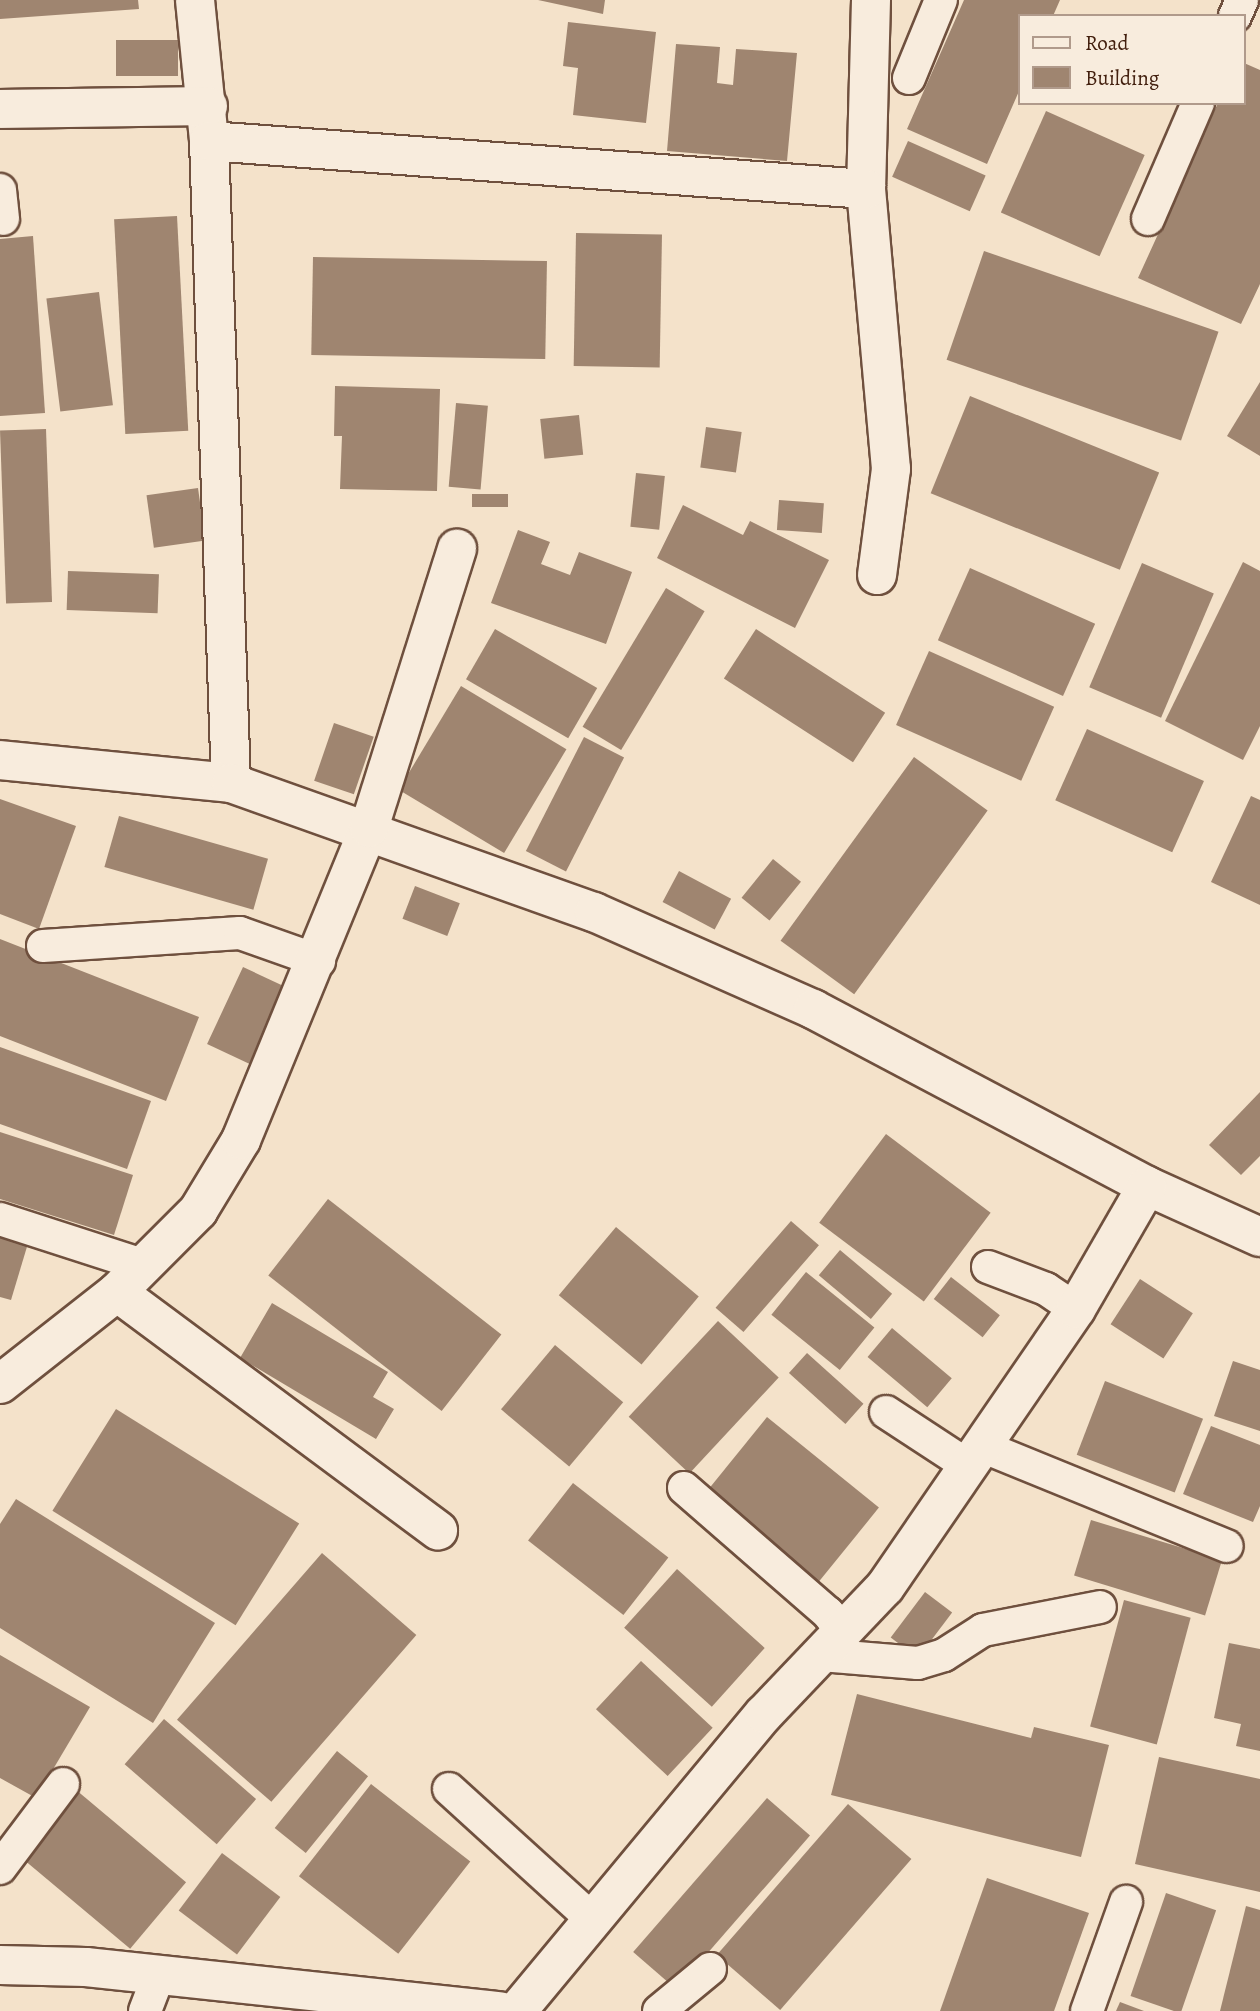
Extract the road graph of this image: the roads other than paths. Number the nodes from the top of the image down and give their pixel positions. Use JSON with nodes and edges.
{"nodes":[{"id":1,"x":195,"y":0,"type":"edge"},
{"id":2,"x":871,"y":0,"type":"edge"},
{"id":3,"x":941,"y":0,"type":"edge"},
{"id":4,"x":909,"y":78,"type":"dead end"},
{"id":5,"x":1197,"y":105,"type":"edge"},
{"id":6,"x":0,"y":109,"type":"edge"},
{"id":7,"x":208,"y":123,"type":"junction"},
{"id":8,"x":866,"y":189,"type":"junction"},
{"id":9,"x":1148,"y":219,"type":"dead end"},
{"id":10,"x":457,"y":549,"type":"dead end"},
{"id":11,"x":877,"y":575,"type":"dead end"},
{"id":12,"x":0,"y":760,"type":"edge"},
{"id":13,"x":231,"y":783,"type":"junction"},
{"id":14,"x":369,"y":828,"type":"junction"},
{"id":15,"x":43,"y":946,"type":"dead end"},
{"id":16,"x":319,"y":961,"type":"junction"},
{"id":17,"x":1147,"y":1186,"type":"junction"},
{"id":18,"x":0,"y":1219,"type":"edge"},
{"id":19,"x":1260,"y":1236,"type":"edge"},
{"id":20,"x":988,"y":1267,"type":"dead end"},
{"id":21,"x":129,"y":1278,"type":"junction"},
{"id":22,"x":1076,"y":1309,"type":"junction"},
{"id":23,"x":0,"y":1384,"type":"edge"},
{"id":24,"x":886,"y":1412,"type":"dead end"},
{"id":25,"x":977,"y":1457,"type":"junction"},
{"id":26,"x":684,"y":1488,"type":"dead end"},
{"id":27,"x":438,"y":1530,"type":"dead end"},
{"id":28,"x":1227,"y":1546,"type":"dead end"},
{"id":29,"x":1100,"y":1607,"type":"dead end"},
{"id":30,"x":831,"y":1644,"type":"junction"},
{"id":31,"x":63,"y":1784,"type":"dead end"},
{"id":32,"x":449,"y":1789,"type":"dead end"},
{"id":33,"x":0,"y":1868,"type":"edge"},
{"id":34,"x":1126,"y":1902,"type":"dead end"},
{"id":35,"x":594,"y":1921,"type":"junction"},
{"id":36,"x":0,"y":1965,"type":"edge"},
{"id":37,"x":710,"y":1969,"type":"dead end"},
{"id":38,"x":159,"y":1975,"type":"junction"},
{"id":39,"x":408,"y":2006,"type":"edge"},
{"id":40,"x":145,"y":2011,"type":"edge"},
{"id":41,"x":501,"y":2011,"type":"edge"},
{"id":42,"x":517,"y":2011,"type":"edge"},
{"id":43,"x":659,"y":2011,"type":"edge"},
{"id":44,"x":1087,"y":2011,"type":"edge"}],
"edges":[{"from":1,"to":7,"type":"street"},
{"from":2,"to":8,"type":"street"},
{"from":3,"to":4,"type":"lane"},
{"from":5,"to":9,"type":"lane"},
{"from":6,"to":7,"type":"street"},
{"from":7,"to":8,"type":"street"},
{"from":7,"to":13,"type":"street"},
{"from":8,"to":11,"type":"street"},
{"from":10,"to":14,"type":"street"},
{"from":12,"to":13,"type":"street"},
{"from":13,"to":14,"type":"street"},
{"from":14,"to":16,"type":"street"},
{"from":14,"to":17,"type":"street"},
{"from":15,"to":16,"type":"lane"},
{"from":16,"to":21,"type":"street"},
{"from":17,"to":19,"type":"street"},
{"from":17,"to":22,"type":"street"},
{"from":18,"to":21,"type":"lane"},
{"from":20,"to":22,"type":"lane"},
{"from":21,"to":23,"type":"street"},
{"from":21,"to":27,"type":"street"},
{"from":22,"to":25,"type":"street"},
{"from":24,"to":25,"type":"lane"},
{"from":25,"to":28,"type":"lane"},
{"from":25,"to":30,"type":"street"},
{"from":26,"to":30,"type":"lane"},
{"from":29,"to":30,"type":"lane"},
{"from":30,"to":35,"type":"street"},
{"from":31,"to":33,"type":"lane"},
{"from":32,"to":35,"type":"lane"},
{"from":34,"to":44,"type":"lane"},
{"from":35,"to":42,"type":"street"},
{"from":36,"to":38,"type":"street"},
{"from":37,"to":43,"type":"lane"},
{"from":38,"to":39,"type":"street"},
{"from":38,"to":40,"type":"lane"},
{"from":39,"to":41,"type":"street"}]}
